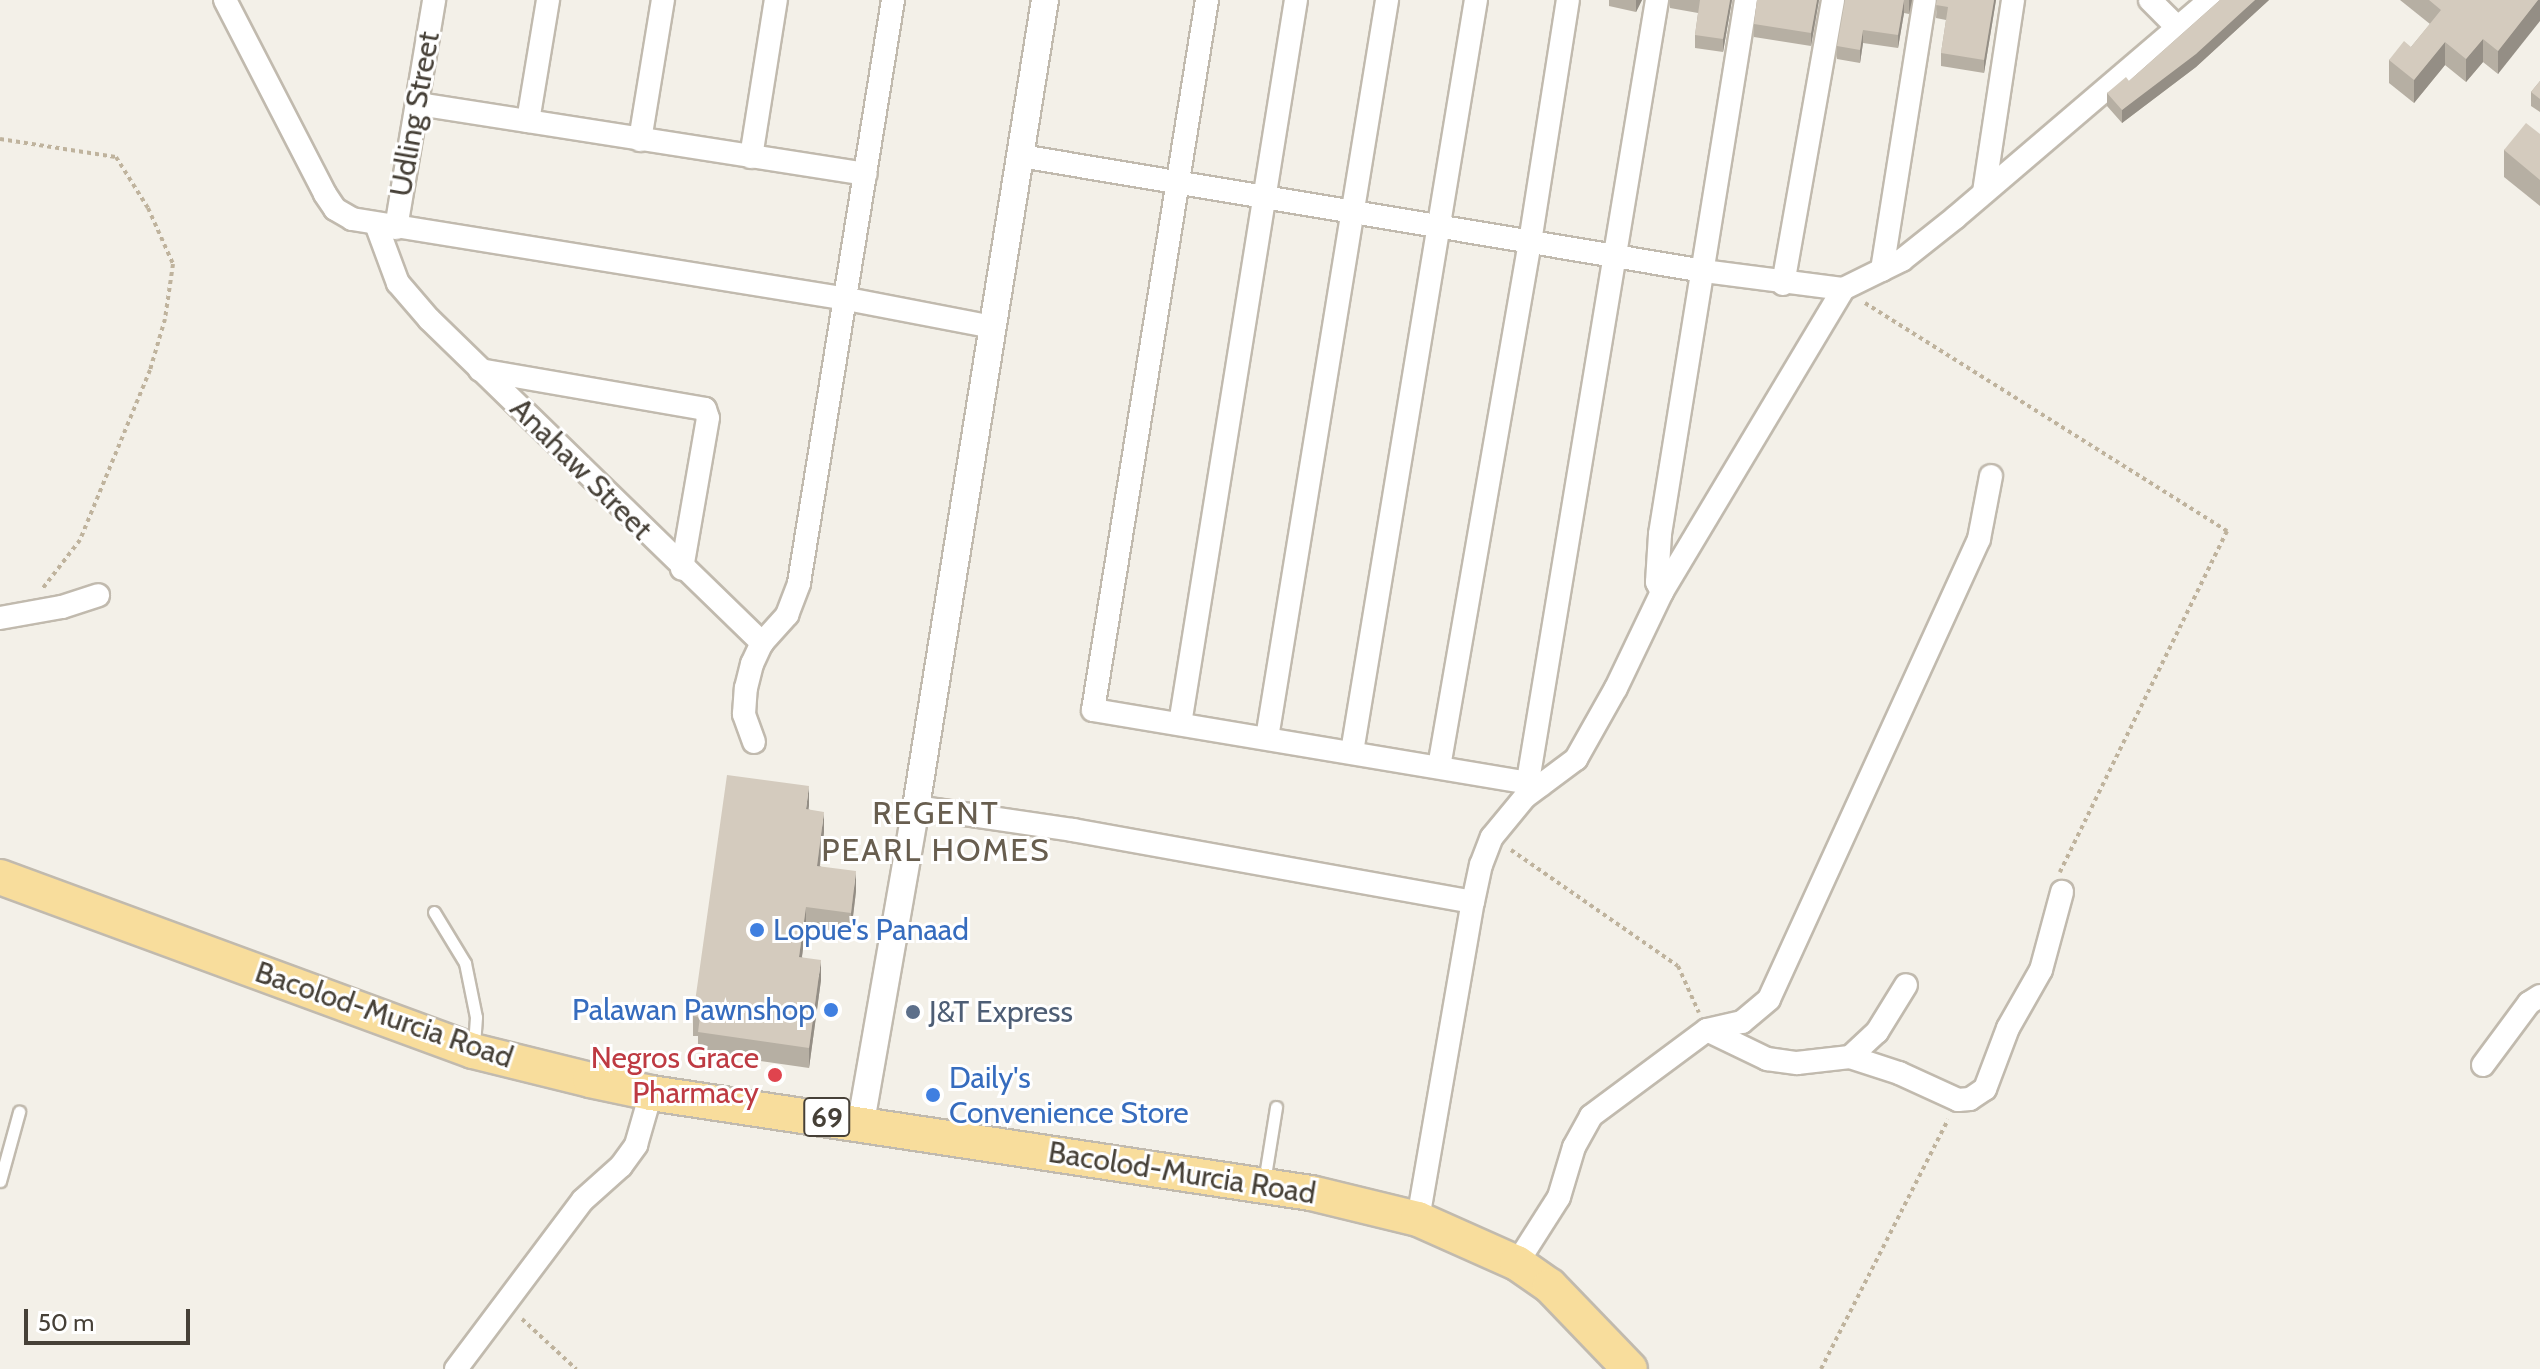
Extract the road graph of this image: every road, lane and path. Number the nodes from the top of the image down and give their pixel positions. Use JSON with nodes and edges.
{"nodes":[{"id":1,"x":225,"y":0,"type":"edge"},
{"id":2,"x":434,"y":0,"type":"edge"},
{"id":3,"x":548,"y":0,"type":"edge"},
{"id":4,"x":663,"y":0,"type":"edge"},
{"id":5,"x":776,"y":0,"type":"edge"},
{"id":6,"x":893,"y":0,"type":"edge"},
{"id":7,"x":1045,"y":0,"type":"edge"},
{"id":8,"x":1207,"y":0,"type":"edge"},
{"id":9,"x":1296,"y":0,"type":"edge"},
{"id":10,"x":1387,"y":0,"type":"edge"},
{"id":11,"x":1476,"y":0,"type":"edge"},
{"id":12,"x":1568,"y":0,"type":"edge"},
{"id":13,"x":1657,"y":0,"type":"edge"},
{"id":14,"x":1746,"y":0,"type":"edge"},
{"id":15,"x":1833,"y":0,"type":"edge"},
{"id":16,"x":1925,"y":0,"type":"edge"},
{"id":17,"x":2013,"y":0,"type":"edge"},
{"id":18,"x":2150,"y":0,"type":"edge"},
{"id":19,"x":2210,"y":0,"type":"edge"},
{"id":20,"x":2177,"y":27,"type":"junction"},
{"id":21,"x":419,"y":104,"type":"junction"},
{"id":22,"x":528,"y":121,"type":"junction"},
{"id":23,"x":0,"y":139,"type":"edge"},
{"id":24,"x":640,"y":140,"type":"junction"},
{"id":25,"x":1021,"y":156,"type":"junction"},
{"id":26,"x":751,"y":157,"type":"junction"},
{"id":27,"x":866,"y":174,"type":"junction"},
{"id":28,"x":1176,"y":183,"type":"junction"},
{"id":29,"x":1984,"y":192,"type":"junction"},
{"id":30,"x":1263,"y":199,"type":"junction"},
{"id":31,"x":1352,"y":214,"type":"junction"},
{"id":32,"x":386,"y":226,"type":"junction"},
{"id":33,"x":1440,"y":228,"type":"junction"},
{"id":34,"x":1530,"y":242,"type":"junction"},
{"id":35,"x":1614,"y":256,"type":"junction"},
{"id":36,"x":1882,"y":270,"type":"junction"},
{"id":37,"x":1704,"y":271,"type":"junction"},
{"id":38,"x":1783,"y":284,"type":"junction"},
{"id":39,"x":1843,"y":289,"type":"junction"},
{"id":40,"x":847,"y":299,"type":"junction"},
{"id":41,"x":992,"y":327,"type":"junction"},
{"id":42,"x":480,"y":370,"type":"junction"},
{"id":43,"x":1991,"y":476,"type":"dead end"},
{"id":44,"x":682,"y":569,"type":"junction"},
{"id":45,"x":1662,"y":592,"type":"junction"},
{"id":46,"x":98,"y":595,"type":"dead end"},
{"id":47,"x":31,"y":612,"type":"junction"},
{"id":48,"x":0,"y":618,"type":"edge"},
{"id":49,"x":762,"y":643,"type":"junction"},
{"id":50,"x":1180,"y":724,"type":"junction"},
{"id":51,"x":1267,"y":738,"type":"junction"},
{"id":52,"x":754,"y":742,"type":"dead end"},
{"id":53,"x":1352,"y":752,"type":"junction"},
{"id":54,"x":1439,"y":767,"type":"junction"},
{"id":55,"x":1534,"y":783,"type":"junction"},
{"id":56,"x":916,"y":807,"type":"junction"},
{"id":57,"x":1492,"y":837,"type":"junction"},
{"id":58,"x":0,"y":877,"type":"edge"},
{"id":59,"x":2059,"y":886,"type":"joint"},
{"id":60,"x":1473,"y":902,"type":"junction"},
{"id":61,"x":434,"y":912,"type":"dead end"},
{"id":62,"x":1906,"y":985,"type":"dead end"},
{"id":63,"x":2540,"y":996,"type":"edge"},
{"id":64,"x":1707,"y":1030,"type":"junction"},
{"id":65,"x":473,"y":1051,"type":"junction"},
{"id":66,"x":1850,"y":1057,"type":"junction"},
{"id":67,"x":2483,"y":1065,"type":"dead end"},
{"id":68,"x":651,"y":1093,"type":"junction"},
{"id":69,"x":1958,"y":1100,"type":"junction"},
{"id":70,"x":1276,"y":1107,"type":"dead end"},
{"id":71,"x":19,"y":1112,"type":"dead end"},
{"id":72,"x":861,"y":1122,"type":"junction"},
{"id":73,"x":0,"y":1181,"type":"edge"},
{"id":74,"x":1264,"y":1186,"type":"junction"},
{"id":75,"x":1418,"y":1219,"type":"junction"},
{"id":76,"x":1517,"y":1263,"type":"junction"},
{"id":77,"x":505,"y":1303,"type":"junction"},
{"id":78,"x":456,"y":1369,"type":"edge"},
{"id":79,"x":576,"y":1369,"type":"edge"},
{"id":80,"x":1630,"y":1369,"type":"edge"},
{"id":81,"x":1821,"y":1369,"type":"edge"}],
"edges":[{"from":1,"to":32,"type":"street"},
{"from":2,"to":21,"type":"street","name":"Udling Street"},
{"from":3,"to":22,"type":"street"},
{"from":4,"to":24,"type":"street"},
{"from":5,"to":26,"type":"street"},
{"from":6,"to":27,"type":"street"},
{"from":7,"to":25,"type":"street"},
{"from":8,"to":28,"type":"street"},
{"from":9,"to":30,"type":"street"},
{"from":10,"to":31,"type":"street"},
{"from":11,"to":33,"type":"street"},
{"from":12,"to":34,"type":"street"},
{"from":13,"to":35,"type":"street"},
{"from":14,"to":37,"type":"street"},
{"from":15,"to":38,"type":"street"},
{"from":16,"to":36,"type":"street"},
{"from":17,"to":29,"type":"street"},
{"from":18,"to":20,"type":"street"},
{"from":19,"to":20,"type":"street"},
{"from":20,"to":29,"type":"street"},
{"from":21,"to":22,"type":"street"},
{"from":21,"to":32,"type":"street","name":"Udling Street"},
{"from":22,"to":24,"type":"street"},
{"from":23,"to":47,"type":"path"},
{"from":24,"to":26,"type":"street"},
{"from":25,"to":28,"type":"street"},
{"from":25,"to":41,"type":"street"},
{"from":26,"to":27,"type":"street"},
{"from":27,"to":40,"type":"street"},
{"from":28,"to":30,"type":"street"},
{"from":28,"to":50,"type":"street"},
{"from":29,"to":36,"type":"street"},
{"from":30,"to":31,"type":"street"},
{"from":30,"to":50,"type":"street"},
{"from":31,"to":33,"type":"street"},
{"from":31,"to":51,"type":"street"},
{"from":32,"to":40,"type":"street"},
{"from":32,"to":42,"type":"street","name":"Anahaw Street"},
{"from":33,"to":34,"type":"street"},
{"from":33,"to":53,"type":"street"},
{"from":34,"to":35,"type":"street"},
{"from":34,"to":54,"type":"street"},
{"from":35,"to":37,"type":"street"},
{"from":35,"to":55,"type":"street"},
{"from":36,"to":39,"type":"street"},
{"from":37,"to":38,"type":"street"},
{"from":37,"to":45,"type":"street"},
{"from":38,"to":39,"type":"street"},
{"from":39,"to":45,"type":"street"},
{"from":39,"to":59,"type":"path"},
{"from":40,"to":41,"type":"street"},
{"from":40,"to":49,"type":"street"},
{"from":41,"to":56,"type":"street"},
{"from":42,"to":44,"type":"street","name":"Anahaw Street"},
{"from":42,"to":44,"type":"street"},
{"from":43,"to":64,"type":"street"},
{"from":44,"to":49,"type":"street","name":"Anahaw Street"},
{"from":45,"to":55,"type":"street"},
{"from":46,"to":47,"type":"street"},
{"from":47,"to":48,"type":"street"},
{"from":49,"to":52,"type":"street"},
{"from":50,"to":51,"type":"street"},
{"from":51,"to":53,"type":"street"},
{"from":53,"to":54,"type":"street"},
{"from":54,"to":55,"type":"street"},
{"from":55,"to":57,"type":"street"},
{"from":56,"to":60,"type":"street"},
{"from":56,"to":72,"type":"street"},
{"from":57,"to":60,"type":"street"},
{"from":57,"to":64,"type":"path"},
{"from":58,"to":65,"type":"main road","name":"Bacolod-Murcia Road","number":"69"},
{"from":59,"to":69,"type":"street"},
{"from":60,"to":75,"type":"street"},
{"from":61,"to":65,"type":"lane"},
{"from":62,"to":66,"type":"street"},
{"from":63,"to":67,"type":"street"},
{"from":64,"to":66,"type":"street"},
{"from":64,"to":76,"type":"street"},
{"from":65,"to":68,"type":"main road","name":"Bacolod-Murcia Road","number":"69"},
{"from":66,"to":69,"type":"street"},
{"from":68,"to":72,"type":"main road","name":"Bacolod-Murcia Road","number":"69"},
{"from":68,"to":77,"type":"street"},
{"from":69,"to":81,"type":"path"},
{"from":70,"to":74,"type":"lane"},
{"from":71,"to":73,"type":"lane"},
{"from":72,"to":74,"type":"main road","name":"Bacolod-Murcia Road","number":"69"},
{"from":74,"to":75,"type":"main road","name":"Bacolod-Murcia Road","number":"69"},
{"from":75,"to":76,"type":"main road","name":"Bacolod-Murcia Road","number":"69"},
{"from":76,"to":80,"type":"main road","name":"Bacolod-Murcia Road","number":"69"},
{"from":77,"to":78,"type":"street"},
{"from":77,"to":79,"type":"path"}]}
